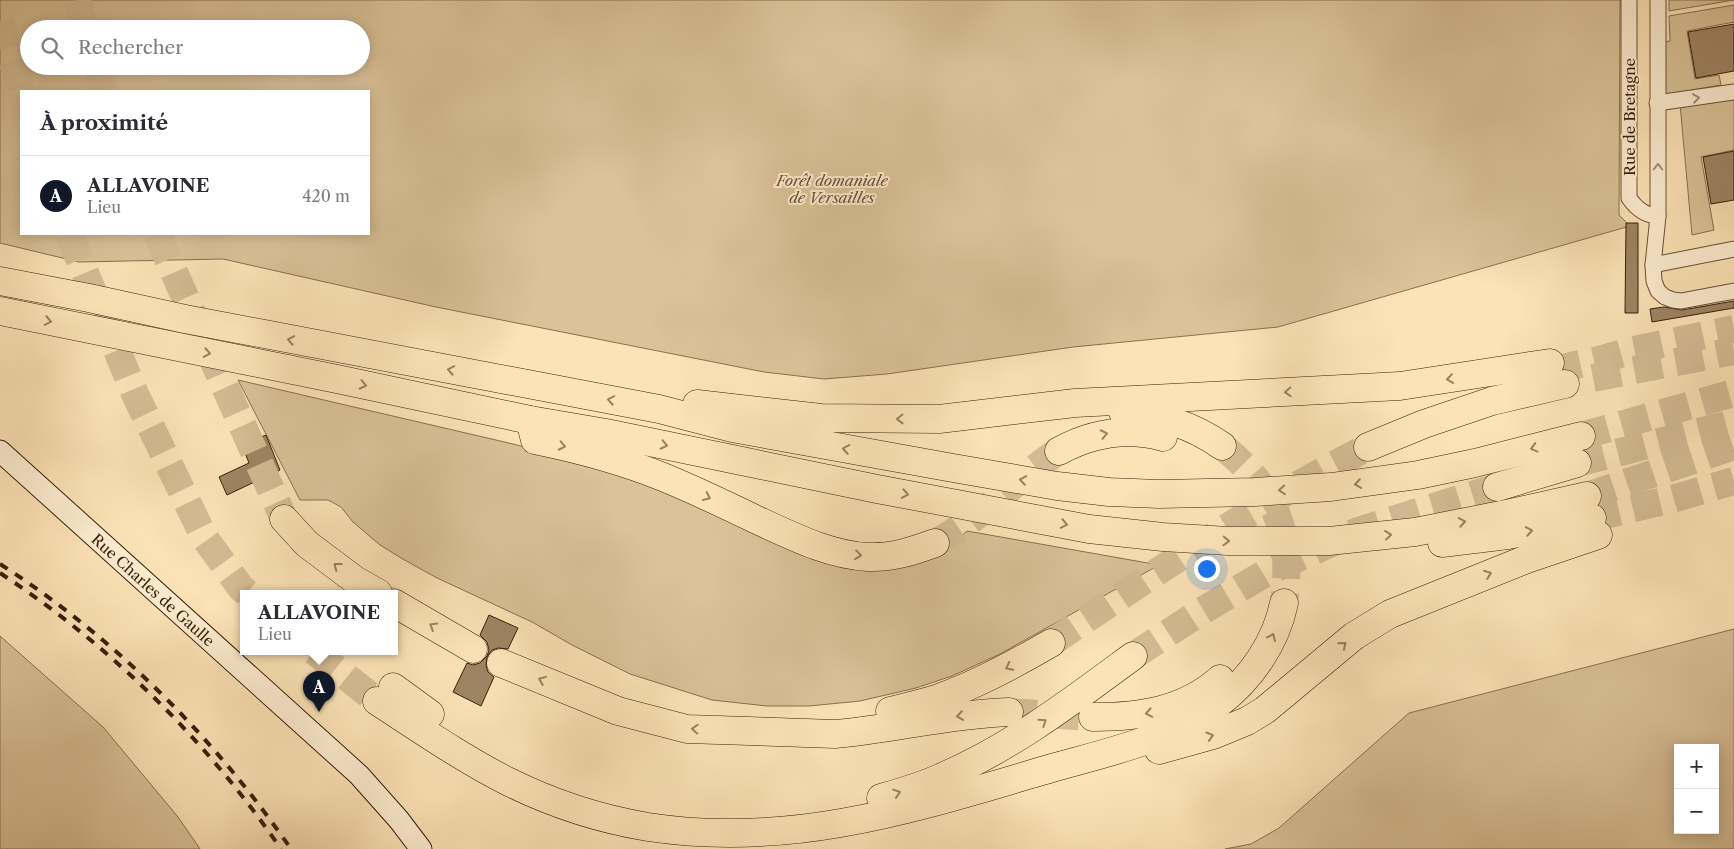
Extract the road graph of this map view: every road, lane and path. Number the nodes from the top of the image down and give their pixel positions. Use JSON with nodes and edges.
{"nodes":[{"id":1,"x":1630,"y":0,"type":"edge"},
{"id":2,"x":1658,"y":0,"type":"edge"},
{"id":3,"x":1734,"y":92,"type":"edge"},
{"id":4,"x":1657,"y":103,"type":"junction"},
{"id":5,"x":1658,"y":216,"type":"junction"},
{"id":6,"x":1734,"y":249,"type":"edge"},
{"id":7,"x":1653,"y":265,"type":"junction"},
{"id":8,"x":0,"y":267,"type":"edge"},
{"id":9,"x":0,"y":281,"type":"edge"},
{"id":10,"x":1734,"y":290,"type":"edge"},
{"id":11,"x":0,"y":312,"type":"edge"},
{"id":12,"x":185,"y":320,"type":"junction"},
{"id":13,"x":658,"y":409,"type":"junction"},
{"id":14,"x":939,"y":419,"type":"junction"},
{"id":15,"x":530,"y":420,"type":"junction"},
{"id":16,"x":1581,"y":436,"type":"tunnel mouth"},
{"id":17,"x":1364,"y":443,"type":"tunnel mouth"},
{"id":18,"x":1059,"y":451,"type":"tunnel mouth"},
{"id":19,"x":3,"y":456,"type":"edge"},
{"id":20,"x":1577,"y":464,"type":"tunnel mouth"},
{"id":21,"x":1497,"y":487,"type":"tunnel mouth"},
{"id":22,"x":284,"y":519,"type":"tunnel mouth"},
{"id":23,"x":935,"y":543,"type":"tunnel mouth"},
{"id":24,"x":373,"y":590,"type":"edge"},
{"id":25,"x":398,"y":605,"type":"edge"},
{"id":26,"x":1051,"y":643,"type":"tunnel mouth"},
{"id":27,"x":473,"y":650,"type":"dead end"},
{"id":28,"x":1133,"y":656,"type":"tunnel mouth"},
{"id":29,"x":501,"y":663,"type":"dead end"},
{"id":30,"x":1009,"y":712,"type":"tunnel mouth"},
{"id":31,"x":1093,"y":717,"type":"tunnel mouth"},
{"id":32,"x":744,"y":732,"type":"junction"},
{"id":33,"x":958,"y":796,"type":"junction"},
{"id":34,"x":420,"y":849,"type":"edge"}],
"edges":[{"from":1,"to":5,"type":"street","name":"Rue de Bretagne"},
{"from":2,"to":4,"type":"street","name":"Rue de Bretagne"},
{"from":4,"to":3,"type":"street","one_way":true},
{"from":5,"to":4,"type":"street","name":"Rue de Bretagne","one_way":true},
{"from":5,"to":7,"type":"street","name":"Rue de Bretagne"},
{"from":6,"to":7,"type":"street"},
{"from":7,"to":10,"type":"street","name":"Rue de Bretagne"},
{"from":8,"to":12,"type":"highway"},
{"from":9,"to":12,"type":"highway"},
{"from":11,"to":15,"type":"highway","one_way":true},
{"from":13,"to":12,"type":"highway","one_way":true},
{"from":14,"to":13,"type":"highway","one_way":true},
{"from":16,"to":13,"type":"highway","one_way":true},
{"from":17,"to":14,"type":"highway","one_way":true},
{"from":18,"to":14,"type":"highway","one_way":true},
{"from":15,"to":23,"type":"highway","one_way":true},
{"from":15,"to":33,"type":"highway"},
{"from":19,"to":34,"type":"main road","name":"Rue Charles de Gaulle"},
{"from":20,"to":21,"type":"highway"},
{"from":24,"to":22,"type":"highway","one_way":true},
{"from":27,"to":25,"type":"highway","one_way":true},
{"from":26,"to":32,"type":"highway","one_way":true},
{"from":33,"to":28,"type":"highway","one_way":true},
{"from":32,"to":29,"type":"highway","one_way":true},
{"from":30,"to":32,"type":"highway","one_way":true},
{"from":33,"to":31,"type":"highway","one_way":true}]}
